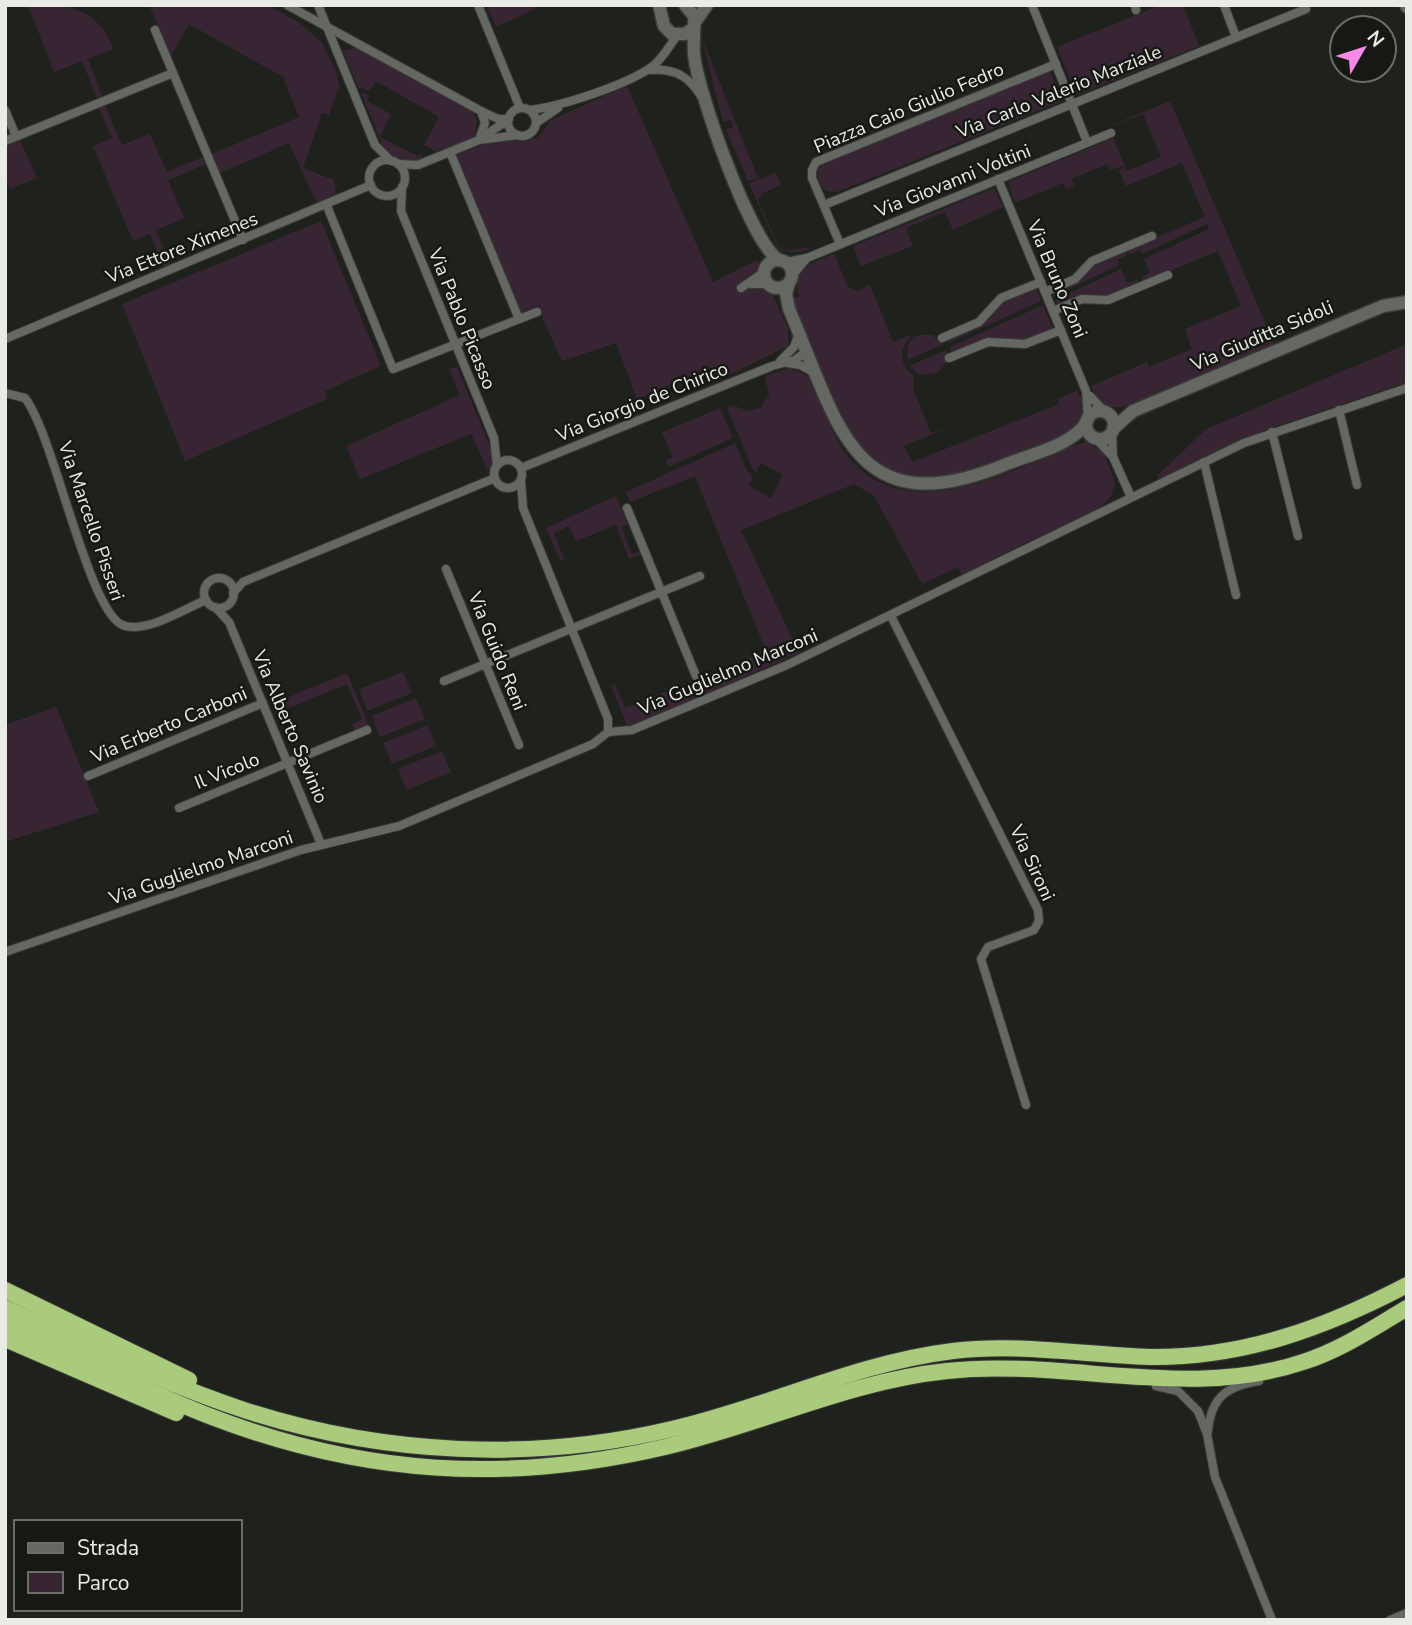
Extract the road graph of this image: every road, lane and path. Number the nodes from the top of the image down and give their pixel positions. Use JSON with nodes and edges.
{"nodes":[{"id":1,"x":288,"y":5,"type":"edge"},
{"id":2,"x":478,"y":5,"type":"edge"},
{"id":3,"x":672,"y":5,"type":"edge"},
{"id":4,"x":686,"y":5,"type":"edge"},
{"id":5,"x":707,"y":5,"type":"edge"},
{"id":6,"x":1032,"y":5,"type":"edge"},
{"id":7,"x":1224,"y":5,"type":"edge"},
{"id":8,"x":321,"y":6,"type":"edge"},
{"id":9,"x":1305,"y":7,"type":"edge"},
{"id":10,"x":662,"y":16,"type":"edge"},
{"id":11,"x":694,"y":25,"type":"junction"},
{"id":12,"x":327,"y":26,"type":"junction"},
{"id":13,"x":155,"y":30,"type":"dead end"},
{"id":14,"x":678,"y":36,"type":"junction"},
{"id":15,"x":1236,"y":37,"type":"junction"},
{"id":16,"x":363,"y":44,"type":"junction"},
{"id":17,"x":666,"y":50,"type":"junction"},
{"id":18,"x":337,"y":51,"type":"junction"},
{"id":19,"x":694,"y":55,"type":"junction"},
{"id":20,"x":1056,"y":64,"type":"junction"},
{"id":21,"x":645,"y":70,"type":"junction"},
{"id":22,"x":173,"y":73,"type":"junction"},
{"id":23,"x":566,"y":103,"type":"junction"},
{"id":24,"x":1072,"y":104,"type":"junction"},
{"id":25,"x":520,"y":108,"type":"junction"},
{"id":26,"x":5,"y":110,"type":"edge"},
{"id":27,"x":530,"y":110,"type":"junction"},
{"id":28,"x":481,"y":111,"type":"junction"},
{"id":29,"x":710,"y":115,"type":"junction"},
{"id":30,"x":509,"y":119,"type":"junction"},
{"id":31,"x":536,"y":123,"type":"junction"},
{"id":32,"x":1111,"y":133,"type":"dead end"},
{"id":33,"x":517,"y":135,"type":"junction"},
{"id":34,"x":16,"y":136,"type":"junction"},
{"id":35,"x":479,"y":140,"type":"junction"},
{"id":36,"x":5,"y":141,"type":"edge"},
{"id":37,"x":1087,"y":142,"type":"junction"},
{"id":38,"x":375,"y":145,"type":"junction"},
{"id":39,"x":450,"y":152,"type":"junction"},
{"id":40,"x":394,"y":162,"type":"junction"},
{"id":41,"x":418,"y":165,"type":"junction"},
{"id":42,"x":373,"y":166,"type":"junction"},
{"id":43,"x":998,"y":179,"type":"junction"},
{"id":44,"x":403,"y":183,"type":"junction"},
{"id":45,"x":371,"y":185,"type":"junction"},
{"id":46,"x":383,"y":195,"type":"junction"},
{"id":47,"x":327,"y":205,"type":"junction"},
{"id":48,"x":824,"y":205,"type":"junction"},
{"id":49,"x":401,"y":212,"type":"junction"},
{"id":50,"x":1152,"y":236,"type":"dead end"},
{"id":51,"x":243,"y":240,"type":"junction"},
{"id":52,"x":840,"y":244,"type":"junction"},
{"id":53,"x":807,"y":258,"type":"junction"},
{"id":54,"x":773,"y":272,"type":"junction"},
{"id":55,"x":1168,"y":275,"type":"dead end"},
{"id":56,"x":790,"y":280,"type":"junction"},
{"id":57,"x":1041,"y":282,"type":"junction"},
{"id":58,"x":741,"y":288,"type":"dead end"},
{"id":59,"x":1045,"y":292,"type":"junction"},
{"id":60,"x":1407,"y":302,"type":"edge"},
{"id":61,"x":788,"y":308,"type":"junction"},
{"id":62,"x":1053,"y":311,"type":"junction"},
{"id":63,"x":537,"y":312,"type":"dead end"},
{"id":64,"x":519,"y":319,"type":"junction"},
{"id":65,"x":1061,"y":330,"type":"junction"},
{"id":66,"x":799,"y":333,"type":"junction"},
{"id":67,"x":5,"y":338,"type":"edge"},
{"id":68,"x":942,"y":338,"type":"dead end"},
{"id":69,"x":456,"y":344,"type":"junction"},
{"id":70,"x":807,"y":351,"type":"junction"},
{"id":71,"x":949,"y":358,"type":"dead end"},
{"id":72,"x":775,"y":365,"type":"junction"},
{"id":73,"x":818,"y":376,"type":"junction"},
{"id":74,"x":1407,"y":388,"type":"edge"},
{"id":75,"x":1086,"y":391,"type":"junction"},
{"id":76,"x":5,"y":393,"type":"edge"},
{"id":77,"x":1339,"y":410,"type":"junction"},
{"id":78,"x":1133,"y":411,"type":"junction"},
{"id":79,"x":1105,"y":413,"type":"junction"},
{"id":80,"x":1088,"y":419,"type":"junction"},
{"id":81,"x":1113,"y":430,"type":"junction"},
{"id":82,"x":1272,"y":432,"type":"junction"},
{"id":83,"x":494,"y":438,"type":"junction"},
{"id":84,"x":1095,"y":438,"type":"junction"},
{"id":85,"x":1067,"y":439,"type":"junction"},
{"id":86,"x":1113,"y":457,"type":"junction"},
{"id":87,"x":512,"y":460,"type":"junction"},
{"id":88,"x":1204,"y":462,"type":"junction"},
{"id":89,"x":497,"y":465,"type":"junction"},
{"id":90,"x":522,"y":468,"type":"junction"},
{"id":91,"x":495,"y":478,"type":"junction"},
{"id":92,"x":521,"y":481,"type":"junction"},
{"id":93,"x":1357,"y":485,"type":"dead end"},
{"id":94,"x":503,"y":487,"type":"junction"},
{"id":95,"x":1131,"y":498,"type":"junction"},
{"id":96,"x":523,"y":508,"type":"junction"},
{"id":97,"x":626,"y":508,"type":"dead end"},
{"id":98,"x":1298,"y":536,"type":"dead end"},
{"id":99,"x":446,"y":569,"type":"dead end"},
{"id":100,"x":700,"y":576,"type":"dead end"},
{"id":101,"x":227,"y":580,"type":"junction"},
{"id":102,"x":243,"y":582,"type":"junction"},
{"id":103,"x":661,"y":592,"type":"junction"},
{"id":104,"x":233,"y":593,"type":"junction"},
{"id":105,"x":1236,"y":595,"type":"dead end"},
{"id":106,"x":206,"y":600,"type":"junction"},
{"id":107,"x":230,"y":602,"type":"junction"},
{"id":108,"x":215,"y":607,"type":"junction"},
{"id":109,"x":891,"y":616,"type":"junction"},
{"id":110,"x":229,"y":622,"type":"junction"},
{"id":111,"x":572,"y":628,"type":"junction"},
{"id":112,"x":485,"y":664,"type":"junction"},
{"id":113,"x":696,"y":676,"type":"dead end"},
{"id":114,"x":444,"y":681,"type":"dead end"},
{"id":115,"x":262,"y":703,"type":"junction"},
{"id":116,"x":367,"y":730,"type":"dead end"},
{"id":117,"x":608,"y":732,"type":"junction"},
{"id":118,"x":519,"y":746,"type":"dead end"},
{"id":119,"x":288,"y":763,"type":"junction"},
{"id":120,"x":88,"y":776,"type":"dead end"},
{"id":121,"x":178,"y":808,"type":"dead end"},
{"id":122,"x":321,"y":844,"type":"junction"},
{"id":123,"x":5,"y":952,"type":"edge"},
{"id":124,"x":1026,"y":1105,"type":"dead end"},
{"id":125,"x":1407,"y":1285,"type":"edge"},
{"id":126,"x":5,"y":1290,"type":"edge"},
{"id":127,"x":5,"y":1308,"type":"edge"},
{"id":128,"x":1407,"y":1308,"type":"edge"},
{"id":129,"x":5,"y":1324,"type":"edge"},
{"id":130,"x":5,"y":1339,"type":"edge"},
{"id":131,"x":1284,"y":1368,"type":"junction"},
{"id":132,"x":1127,"y":1376,"type":"junction"},
{"id":133,"x":1207,"y":1434,"type":"junction"},
{"id":134,"x":360,"y":1438,"type":"junction"},
{"id":135,"x":398,"y":1465,"type":"junction"},
{"id":136,"x":1407,"y":1613,"type":"edge"},
{"id":137,"x":1272,"y":1620,"type":"edge"},
{"id":138,"x":1390,"y":1620,"type":"edge"}],
"edges":[{"from":1,"to":12,"type":"street"},
{"from":2,"to":25,"type":"street"},
{"from":3,"to":10,"type":"street"},
{"from":4,"to":11,"type":"street"},
{"from":5,"to":11,"type":"street"},
{"from":6,"to":20,"type":"street"},
{"from":7,"to":15,"type":"street"},
{"from":8,"to":12,"type":"street","name":"Via Pablo Picasso"},
{"from":9,"to":15,"type":"street","name":"Via Carlo Valerio Marziale"},
{"from":10,"to":14,"type":"street"},
{"from":10,"to":17,"type":"street"},
{"from":11,"to":14,"type":"street"},
{"from":11,"to":19,"type":"street"},
{"from":12,"to":16,"type":"street"},
{"from":12,"to":18,"type":"street","name":"Via Pablo Picasso"},
{"from":13,"to":22,"type":"street"},
{"from":14,"to":17,"type":"street"},
{"from":14,"to":19,"type":"street"},
{"from":15,"to":24,"type":"street","name":"Via Carlo Valerio Marziale"},
{"from":16,"to":18,"type":"street"},
{"from":16,"to":28,"type":"street"},
{"from":17,"to":21,"type":"street"},
{"from":18,"to":38,"type":"street","name":"Via Pablo Picasso"},
{"from":19,"to":29,"type":"street"},
{"from":20,"to":24,"type":"street"},
{"from":20,"to":48,"type":"street","name":"Piazza Caio Giulio Fedro"},
{"from":21,"to":23,"type":"street"},
{"from":21,"to":29,"type":"street"},
{"from":22,"to":34,"type":"street"},
{"from":22,"to":51,"type":"street"},
{"from":23,"to":27,"type":"street"},
{"from":23,"to":31,"type":"street"},
{"from":24,"to":37,"type":"street"},
{"from":24,"to":48,"type":"street","name":"Via Carlo Valerio Marziale"},
{"from":25,"to":27,"type":"street"},
{"from":25,"to":30,"type":"street"},
{"from":26,"to":34,"type":"street"},
{"from":27,"to":31,"type":"street"},
{"from":28,"to":30,"type":"street"},
{"from":28,"to":35,"type":"street"},
{"from":29,"to":54,"type":"street"},
{"from":30,"to":33,"type":"street"},
{"from":30,"to":35,"type":"street"},
{"from":31,"to":33,"type":"street"},
{"from":32,"to":37,"type":"street","name":"Via Giovanni Voltini"},
{"from":33,"to":35,"type":"street"},
{"from":34,"to":36,"type":"street"},
{"from":35,"to":39,"type":"street"},
{"from":37,"to":43,"type":"street","name":"Via Giovanni Voltini"},
{"from":38,"to":40,"type":"street","name":"Via Pablo Picasso"},
{"from":38,"to":42,"type":"street","name":"Via Pablo Picasso"},
{"from":39,"to":41,"type":"street"},
{"from":39,"to":64,"type":"street"},
{"from":40,"to":41,"type":"street"},
{"from":40,"to":42,"type":"street"},
{"from":40,"to":44,"type":"street","name":"Via Pablo Picasso"},
{"from":41,"to":44,"type":"street"},
{"from":42,"to":45,"type":"street","name":"Via Pablo Picasso"},
{"from":43,"to":52,"type":"street","name":"Via Giovanni Voltini"},
{"from":43,"to":57,"type":"street","name":"Via Bruno Zoni"},
{"from":44,"to":46,"type":"street"},
{"from":44,"to":49,"type":"street","name":"Via Pablo Picasso"},
{"from":45,"to":46,"type":"street","name":"Via Pablo Picasso"},
{"from":45,"to":47,"type":"street","name":"Via Ettore Ximenes"},
{"from":46,"to":49,"type":"street","name":"Via Pablo Picasso"},
{"from":47,"to":51,"type":"street","name":"Via Ettore Ximenes"},
{"from":47,"to":69,"type":"street"},
{"from":48,"to":52,"type":"street","name":"Piazza Caio Giulio Fedro"},
{"from":49,"to":69,"type":"street","name":"Via Pablo Picasso"},
{"from":50,"to":59,"type":"street"},
{"from":51,"to":67,"type":"street","name":"Via Ettore Ximenes"},
{"from":52,"to":53,"type":"street","name":"Via Giovanni Voltini"},
{"from":53,"to":54,"type":"street","name":"Via Giovanni Voltini"},
{"from":53,"to":56,"type":"street","name":"Via Giovanni Voltini"},
{"from":54,"to":56,"type":"street"},
{"from":54,"to":56,"type":"street"},
{"from":54,"to":58,"type":"street"},
{"from":54,"to":61,"type":"street"},
{"from":55,"to":62,"type":"street"},
{"from":56,"to":61,"type":"street"},
{"from":57,"to":59,"type":"street","name":"Via Bruno Zoni"},
{"from":57,"to":68,"type":"street"},
{"from":59,"to":62,"type":"street","name":"Via Bruno Zoni"},
{"from":60,"to":78,"type":"street","name":"Via Giuditta Sidoli"},
{"from":61,"to":66,"type":"street"},
{"from":62,"to":65,"type":"street","name":"Via Bruno Zoni"},
{"from":63,"to":64,"type":"street"},
{"from":64,"to":69,"type":"street"},
{"from":65,"to":71,"type":"street"},
{"from":65,"to":75,"type":"street","name":"Via Bruno Zoni"},
{"from":66,"to":70,"type":"street"},
{"from":66,"to":72,"type":"street","name":"Via Giorgio de Chirico"},
{"from":69,"to":83,"type":"street","name":"Via Pablo Picasso"},
{"from":70,"to":72,"type":"street"},
{"from":70,"to":73,"type":"street"},
{"from":72,"to":73,"type":"street"},
{"from":72,"to":90,"type":"street","name":"Via Giorgio de Chirico"},
{"from":73,"to":85,"type":"street"},
{"from":74,"to":77,"type":"street","name":"Via Guglielmo Marconi"},
{"from":75,"to":79,"type":"street","name":"Via Bruno Zoni"},
{"from":75,"to":80,"type":"street","name":"Via Bruno Zoni"},
{"from":76,"to":106,"type":"street","name":"Via Marcello Pisseri"},
{"from":77,"to":82,"type":"street","name":"Via Guglielmo Marconi"},
{"from":77,"to":93,"type":"street"},
{"from":78,"to":79,"type":"street","name":"Via Giuditta Sidoli"},
{"from":78,"to":81,"type":"street","name":"Via Giuditta Sidoli"},
{"from":79,"to":80,"type":"street"},
{"from":79,"to":81,"type":"street"},
{"from":80,"to":84,"type":"street"},
{"from":80,"to":85,"type":"street"},
{"from":81,"to":84,"type":"street"},
{"from":81,"to":86,"type":"street"},
{"from":82,"to":88,"type":"street","name":"Via Guglielmo Marconi"},
{"from":82,"to":98,"type":"street"},
{"from":83,"to":87,"type":"street","name":"Via Pablo Picasso"},
{"from":83,"to":89,"type":"street","name":"Via Pablo Picasso"},
{"from":84,"to":85,"type":"street"},
{"from":84,"to":86,"type":"street"},
{"from":86,"to":95,"type":"street"},
{"from":87,"to":89,"type":"street"},
{"from":87,"to":90,"type":"street"},
{"from":88,"to":95,"type":"street","name":"Via Guglielmo Marconi"},
{"from":88,"to":105,"type":"street"},
{"from":89,"to":91,"type":"street"},
{"from":90,"to":92,"type":"street"},
{"from":91,"to":94,"type":"street"},
{"from":91,"to":102,"type":"street"},
{"from":92,"to":94,"type":"street"},
{"from":92,"to":96,"type":"street"},
{"from":94,"to":96,"type":"street"},
{"from":95,"to":109,"type":"street","name":"Via Guglielmo Marconi"},
{"from":96,"to":111,"type":"street"},
{"from":97,"to":103,"type":"street"},
{"from":99,"to":112,"type":"street","name":"Via Guido Reni"},
{"from":100,"to":103,"type":"street"},
{"from":101,"to":102,"type":"street"},
{"from":101,"to":104,"type":"street"},
{"from":101,"to":106,"type":"street","name":"Via Marcello Pisseri"},
{"from":102,"to":104,"type":"street"},
{"from":103,"to":111,"type":"street"},
{"from":103,"to":113,"type":"street"},
{"from":104,"to":107,"type":"street"},
{"from":106,"to":108,"type":"street"},
{"from":107,"to":108,"type":"street"},
{"from":107,"to":110,"type":"street"},
{"from":108,"to":110,"type":"street"},
{"from":109,"to":117,"type":"street","name":"Via Guglielmo Marconi"},
{"from":109,"to":124,"type":"street","name":"Via Sironi"},
{"from":110,"to":115,"type":"street","name":"Via Alberto Savinio"},
{"from":111,"to":112,"type":"street"},
{"from":111,"to":117,"type":"street"},
{"from":112,"to":114,"type":"street"},
{"from":112,"to":118,"type":"street","name":"Via Guido Reni"},
{"from":115,"to":119,"type":"street","name":"Via Alberto Savinio"},
{"from":115,"to":120,"type":"street","name":"Via Erberto Carboni"},
{"from":116,"to":119,"type":"street","name":"Il Vicolo"},
{"from":117,"to":122,"type":"street","name":"Via Guglielmo Marconi"},
{"from":119,"to":121,"type":"street","name":"Il Vicolo"},
{"from":119,"to":122,"type":"street","name":"Via Alberto Savinio"},
{"from":122,"to":123,"type":"street","name":"Via Guglielmo Marconi"},
{"from":125,"to":134,"type":"highway"},
{"from":126,"to":134,"type":"highway"},
{"from":127,"to":134,"type":"highway"},
{"from":128,"to":131,"type":"highway"},
{"from":129,"to":135,"type":"highway"},
{"from":130,"to":135,"type":"highway"},
{"from":131,"to":132,"type":"highway"},
{"from":131,"to":133,"type":"street"},
{"from":132,"to":133,"type":"street"},
{"from":132,"to":135,"type":"highway"},
{"from":133,"to":137,"type":"street"},
{"from":136,"to":138,"type":"street"}]}
